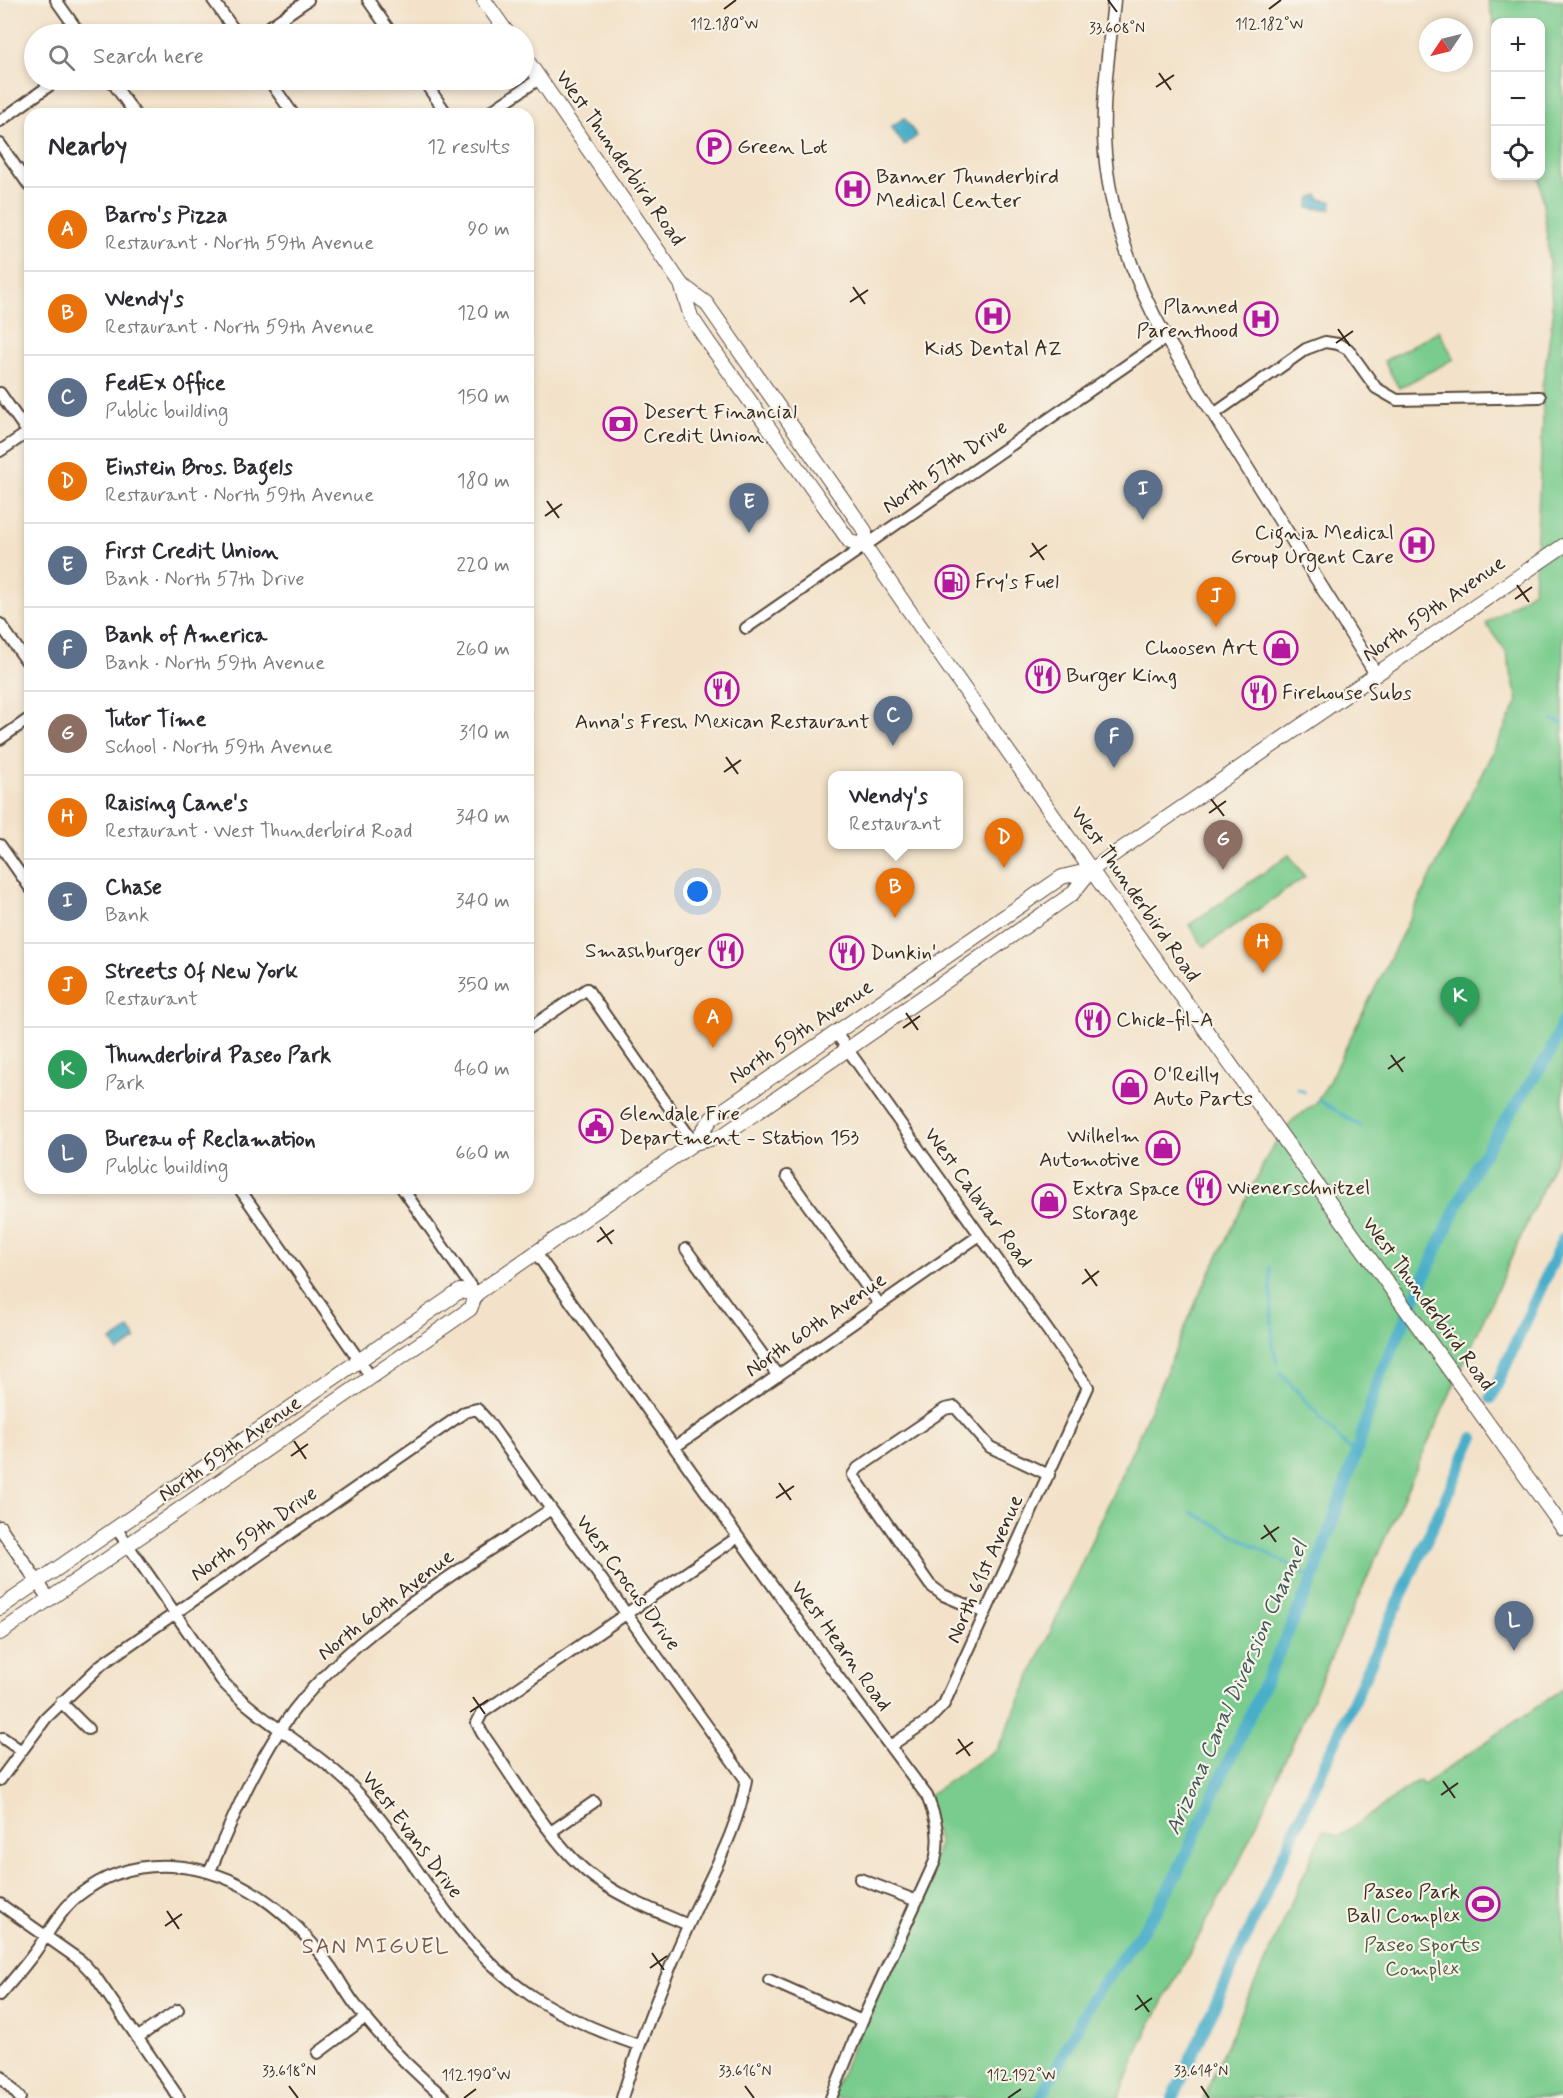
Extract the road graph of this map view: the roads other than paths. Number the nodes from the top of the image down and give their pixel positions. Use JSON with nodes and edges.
{"nodes":[{"id":1,"x":56,"y":0,"type":"edge"},
{"id":2,"x":213,"y":0,"type":"edge"},
{"id":3,"x":308,"y":0,"type":"edge"},
{"id":4,"x":368,"y":0,"type":"edge"},
{"id":5,"x":484,"y":0,"type":"edge"},
{"id":6,"x":1114,"y":0,"type":"edge"},
{"id":7,"x":73,"y":24,"type":"edge"},
{"id":8,"x":230,"y":24,"type":"edge"},
{"id":9,"x":273,"y":24,"type":"edge"},
{"id":10,"x":385,"y":24,"type":"edge"},
{"id":11,"x":501,"y":24,"type":"edge"},
{"id":12,"x":534,"y":71,"type":"edge"},
{"id":13,"x":539,"y":79,"type":"junction"},
{"id":14,"x":534,"y":82,"type":"edge"},
{"id":15,"x":43,"y":90,"type":"edge"},
{"id":16,"x":118,"y":90,"type":"edge"},
{"id":17,"x":276,"y":90,"type":"edge"},
{"id":18,"x":430,"y":90,"type":"edge"},
{"id":19,"x":523,"y":90,"type":"edge"},
{"id":20,"x":131,"y":108,"type":"edge"},
{"id":21,"x":289,"y":108,"type":"edge"},
{"id":22,"x":443,"y":108,"type":"edge"},
{"id":23,"x":496,"y":108,"type":"edge"},
{"id":24,"x":0,"y":121,"type":"edge"},
{"id":25,"x":0,"y":144,"type":"edge"},
{"id":26,"x":24,"y":178,"type":"edge"},
{"id":27,"x":681,"y":284,"type":"junction"},
{"id":28,"x":1166,"y":338,"type":"junction"},
{"id":29,"x":708,"y":342,"type":"junction"},
{"id":30,"x":0,"y":393,"type":"edge"},
{"id":31,"x":1540,"y":397,"type":"dead end"},
{"id":32,"x":1214,"y":414,"type":"junction"},
{"id":33,"x":24,"y":426,"type":"edge"},
{"id":34,"x":795,"y":430,"type":"junction"},
{"id":35,"x":24,"y":436,"type":"edge"},
{"id":36,"x":0,"y":451,"type":"edge"},
{"id":37,"x":865,"y":546,"type":"junction"},
{"id":38,"x":1563,"y":546,"type":"edge"},
{"id":39,"x":0,"y":624,"type":"edge"},
{"id":40,"x":746,"y":628,"type":"dead end"},
{"id":41,"x":24,"y":658,"type":"edge"},
{"id":42,"x":1376,"y":674,"type":"junction"},
{"id":43,"x":24,"y":722,"type":"edge"},
{"id":44,"x":0,"y":739,"type":"edge"},
{"id":45,"x":0,"y":845,"type":"edge"},
{"id":46,"x":1091,"y":870,"type":"junction"},
{"id":47,"x":24,"y":879,"type":"edge"},
{"id":48,"x":965,"y":944,"type":"junction"},
{"id":49,"x":935,"y":989,"type":"junction"},
{"id":50,"x":534,"y":1025,"type":"edge"},
{"id":51,"x":836,"y":1034,"type":"junction"},
{"id":52,"x":848,"y":1049,"type":"junction"},
{"id":53,"x":694,"y":1143,"type":"junction"},
{"id":54,"x":787,"y":1176,"type":"dead end"},
{"id":55,"x":243,"y":1194,"type":"edge"},
{"id":56,"x":406,"y":1194,"type":"edge"},
{"id":57,"x":980,"y":1235,"type":"junction"},
{"id":58,"x":686,"y":1249,"type":"dead end"},
{"id":59,"x":536,"y":1253,"type":"junction"},
{"id":60,"x":476,"y":1294,"type":"junction"},
{"id":61,"x":880,"y":1305,"type":"junction"},
{"id":62,"x":359,"y":1361,"type":"junction"},
{"id":63,"x":778,"y":1376,"type":"junction"},
{"id":64,"x":370,"y":1377,"type":"junction"},
{"id":65,"x":1088,"y":1387,"type":"joint"},
{"id":66,"x":477,"y":1409,"type":"joint"},
{"id":67,"x":675,"y":1447,"type":"junction"},
{"id":68,"x":1049,"y":1475,"type":"junction"},
{"id":69,"x":551,"y":1509,"type":"junction"},
{"id":70,"x":0,"y":1527,"type":"edge"},
{"id":71,"x":116,"y":1528,"type":"junction"},
{"id":72,"x":1563,"y":1528,"type":"edge"},
{"id":73,"x":738,"y":1537,"type":"junction"},
{"id":74,"x":127,"y":1545,"type":"junction"},
{"id":75,"x":37,"y":1582,"type":"junction"},
{"id":76,"x":49,"y":1599,"type":"junction"},
{"id":77,"x":0,"y":1608,"type":"edge"},
{"id":78,"x":174,"y":1613,"type":"junction"},
{"id":79,"x":985,"y":1613,"type":"junction"},
{"id":80,"x":626,"y":1614,"type":"junction"},
{"id":81,"x":0,"y":1633,"type":"edge"},
{"id":82,"x":61,"y":1702,"type":"junction"},
{"id":83,"x":88,"y":1729,"type":"dead end"},
{"id":84,"x":282,"y":1730,"type":"junction"},
{"id":85,"x":3,"y":1737,"type":"dead end"},
{"id":86,"x":890,"y":1746,"type":"junction"},
{"id":87,"x":20,"y":1750,"type":"junction"},
{"id":88,"x":0,"y":1780,"type":"edge"},
{"id":89,"x":594,"y":1802,"type":"dead end"},
{"id":90,"x":552,"y":1831,"type":"junction"},
{"id":91,"x":210,"y":1871,"type":"junction"},
{"id":92,"x":860,"y":1879,"type":"dead end"},
{"id":93,"x":917,"y":1901,"type":"junction"},
{"id":94,"x":0,"y":1904,"type":"edge"},
{"id":95,"x":688,"y":1926,"type":"junction"},
{"id":96,"x":46,"y":1936,"type":"junction"},
{"id":97,"x":769,"y":1980,"type":"dead end"},
{"id":98,"x":0,"y":1995,"type":"edge"},
{"id":99,"x":178,"y":2010,"type":"dead end"},
{"id":100,"x":366,"y":2017,"type":"junction"},
{"id":101,"x":862,"y":2021,"type":"junction"},
{"id":102,"x":137,"y":2038,"type":"junction"},
{"id":103,"x":638,"y":2045,"type":"junction"},
{"id":104,"x":318,"y":2053,"type":"dead end"},
{"id":105,"x":0,"y":2075,"type":"edge"},
{"id":106,"x":20,"y":2098,"type":"edge"},
{"id":107,"x":179,"y":2098,"type":"edge"},
{"id":108,"x":445,"y":2098,"type":"edge"},
{"id":109,"x":622,"y":2098,"type":"edge"},
{"id":110,"x":831,"y":2098,"type":"edge"}],
"edges":[{"from":1,"to":7,"type":"street"},
{"from":2,"to":8,"type":"street"},
{"from":3,"to":9,"type":"street"},
{"from":4,"to":10,"type":"street"},
{"from":5,"to":11,"type":"main road"},
{"from":6,"to":28,"type":"street"},
{"from":12,"to":13,"type":"main road","name":"West Thunderbird Road"},
{"from":13,"to":14,"type":"street"},
{"from":13,"to":27,"type":"main road","name":"West Thunderbird Road"},
{"from":15,"to":24,"type":"street"},
{"from":16,"to":20,"type":"street"},
{"from":17,"to":21,"type":"street"},
{"from":18,"to":22,"type":"street"},
{"from":19,"to":23,"type":"street"},
{"from":25,"to":26,"type":"street"},
{"from":27,"to":29,"type":"main road","name":"West Thunderbird Road"},
{"from":27,"to":34,"type":"main road","name":"West Thunderbird Road"},
{"from":28,"to":32,"type":"street"},
{"from":28,"to":37,"type":"street","name":"North 57th Drive"},
{"from":29,"to":34,"type":"main road"},
{"from":29,"to":37,"type":"main road","name":"West Thunderbird Road"},
{"from":30,"to":33,"type":"street"},
{"from":31,"to":32,"type":"street"},
{"from":32,"to":42,"type":"street"},
{"from":34,"to":37,"type":"main road","name":"West Thunderbird Road"},
{"from":35,"to":36,"type":"street"},
{"from":37,"to":40,"type":"street","name":"North 57th Drive"},
{"from":37,"to":46,"type":"main road","name":"West Thunderbird Road"},
{"from":38,"to":42,"type":"main road","name":"North 59th Avenue"},
{"from":39,"to":41,"type":"street"},
{"from":42,"to":46,"type":"main road","name":"North 59th Avenue"},
{"from":43,"to":44,"type":"street"},
{"from":45,"to":47,"type":"street"},
{"from":46,"to":48,"type":"main road","name":"North 59th Avenue"},
{"from":46,"to":49,"type":"main road","name":"North 59th Avenue"},
{"from":46,"to":72,"type":"main road","name":"West Thunderbird Road"},
{"from":48,"to":49,"type":"main road"},
{"from":48,"to":51,"type":"main road","name":"North 59th Avenue"},
{"from":49,"to":52,"type":"main road","name":"North 59th Avenue"},
{"from":50,"to":53,"type":"street"},
{"from":51,"to":52,"type":"street","name":"West Calavar Road"},
{"from":51,"to":53,"type":"main road","name":"North 59th Avenue"},
{"from":52,"to":53,"type":"main road","name":"North 59th Avenue"},
{"from":52,"to":57,"type":"street","name":"West Calavar Road"},
{"from":53,"to":59,"type":"main road","name":"North 59th Avenue"},
{"from":54,"to":61,"type":"street"},
{"from":55,"to":62,"type":"street"},
{"from":56,"to":60,"type":"street"},
{"from":57,"to":61,"type":"street","name":"North 60th Avenue"},
{"from":57,"to":65,"type":"street","name":"West Calavar Road"},
{"from":58,"to":63,"type":"street"},
{"from":59,"to":60,"type":"main road","name":"North 59th Avenue"},
{"from":59,"to":67,"type":"street","name":"West Hearn Road"},
{"from":60,"to":62,"type":"main road","name":"North 59th Avenue"},
{"from":60,"to":64,"type":"main road","name":"North 59th Avenue"},
{"from":61,"to":63,"type":"street","name":"North 60th Avenue"},
{"from":62,"to":64,"type":"street"},
{"from":62,"to":71,"type":"main road","name":"North 59th Avenue"},
{"from":63,"to":67,"type":"street","name":"North 60th Avenue"},
{"from":64,"to":74,"type":"main road","name":"North 59th Avenue"},
{"from":65,"to":68,"type":"street","name":"North 61st Avenue"},
{"from":66,"to":69,"type":"street","name":"West Crocus Drive"},
{"from":66,"to":78,"type":"street","name":"North 59th Drive"},
{"from":67,"to":73,"type":"street","name":"West Hearn Road"},
{"from":68,"to":79,"type":"street","name":"North 61st Avenue"},
{"from":68,"to":79,"type":"street"},
{"from":69,"to":80,"type":"street","name":"West Crocus Drive"},
{"from":69,"to":84,"type":"street","name":"North 60th Avenue"},
{"from":70,"to":75,"type":"street"},
{"from":71,"to":74,"type":"street","name":"West Evans Drive"},
{"from":71,"to":75,"type":"main road","name":"North 59th Avenue"},
{"from":73,"to":80,"type":"street"},
{"from":73,"to":86,"type":"street","name":"West Hearn Road"},
{"from":74,"to":76,"type":"main road","name":"North 59th Avenue"},
{"from":74,"to":78,"type":"street","name":"West Evans Drive"},
{"from":75,"to":76,"type":"street"},
{"from":75,"to":77,"type":"main road","name":"North 59th Avenue"},
{"from":76,"to":81,"type":"main road","name":"North 59th Avenue"},
{"from":78,"to":82,"type":"street","name":"North 59th Drive"},
{"from":78,"to":84,"type":"street","name":"West Evans Drive"},
{"from":79,"to":86,"type":"street","name":"North 61st Avenue"},
{"from":80,"to":90,"type":"street"},
{"from":80,"to":95,"type":"street","name":"West Crocus Drive"},
{"from":82,"to":83,"type":"street"},
{"from":82,"to":87,"type":"street","name":"North 59th Drive"},
{"from":84,"to":91,"type":"street","name":"North 60th Avenue"},
{"from":84,"to":103,"type":"street","name":"West Evans Drive"},
{"from":85,"to":87,"type":"street"},
{"from":86,"to":93,"type":"street","name":"West Hearn Road"},
{"from":87,"to":88,"type":"street","name":"North 59th Drive"},
{"from":89,"to":90,"type":"street"},
{"from":90,"to":95,"type":"street"},
{"from":91,"to":96,"type":"street"},
{"from":91,"to":100,"type":"street"},
{"from":92,"to":93,"type":"street"},
{"from":93,"to":101,"type":"street","name":"West Hearn Road"},
{"from":94,"to":96,"type":"street"},
{"from":95,"to":103,"type":"street"},
{"from":96,"to":98,"type":"street"},
{"from":96,"to":102,"type":"street"},
{"from":97,"to":101,"type":"street"},
{"from":99,"to":102,"type":"street"},
{"from":100,"to":104,"type":"street"},
{"from":100,"to":108,"type":"street"},
{"from":101,"to":110,"type":"street","name":"West Hearn Road"},
{"from":102,"to":107,"type":"street"},
{"from":103,"to":109,"type":"street"},
{"from":105,"to":106,"type":"street"}]}
